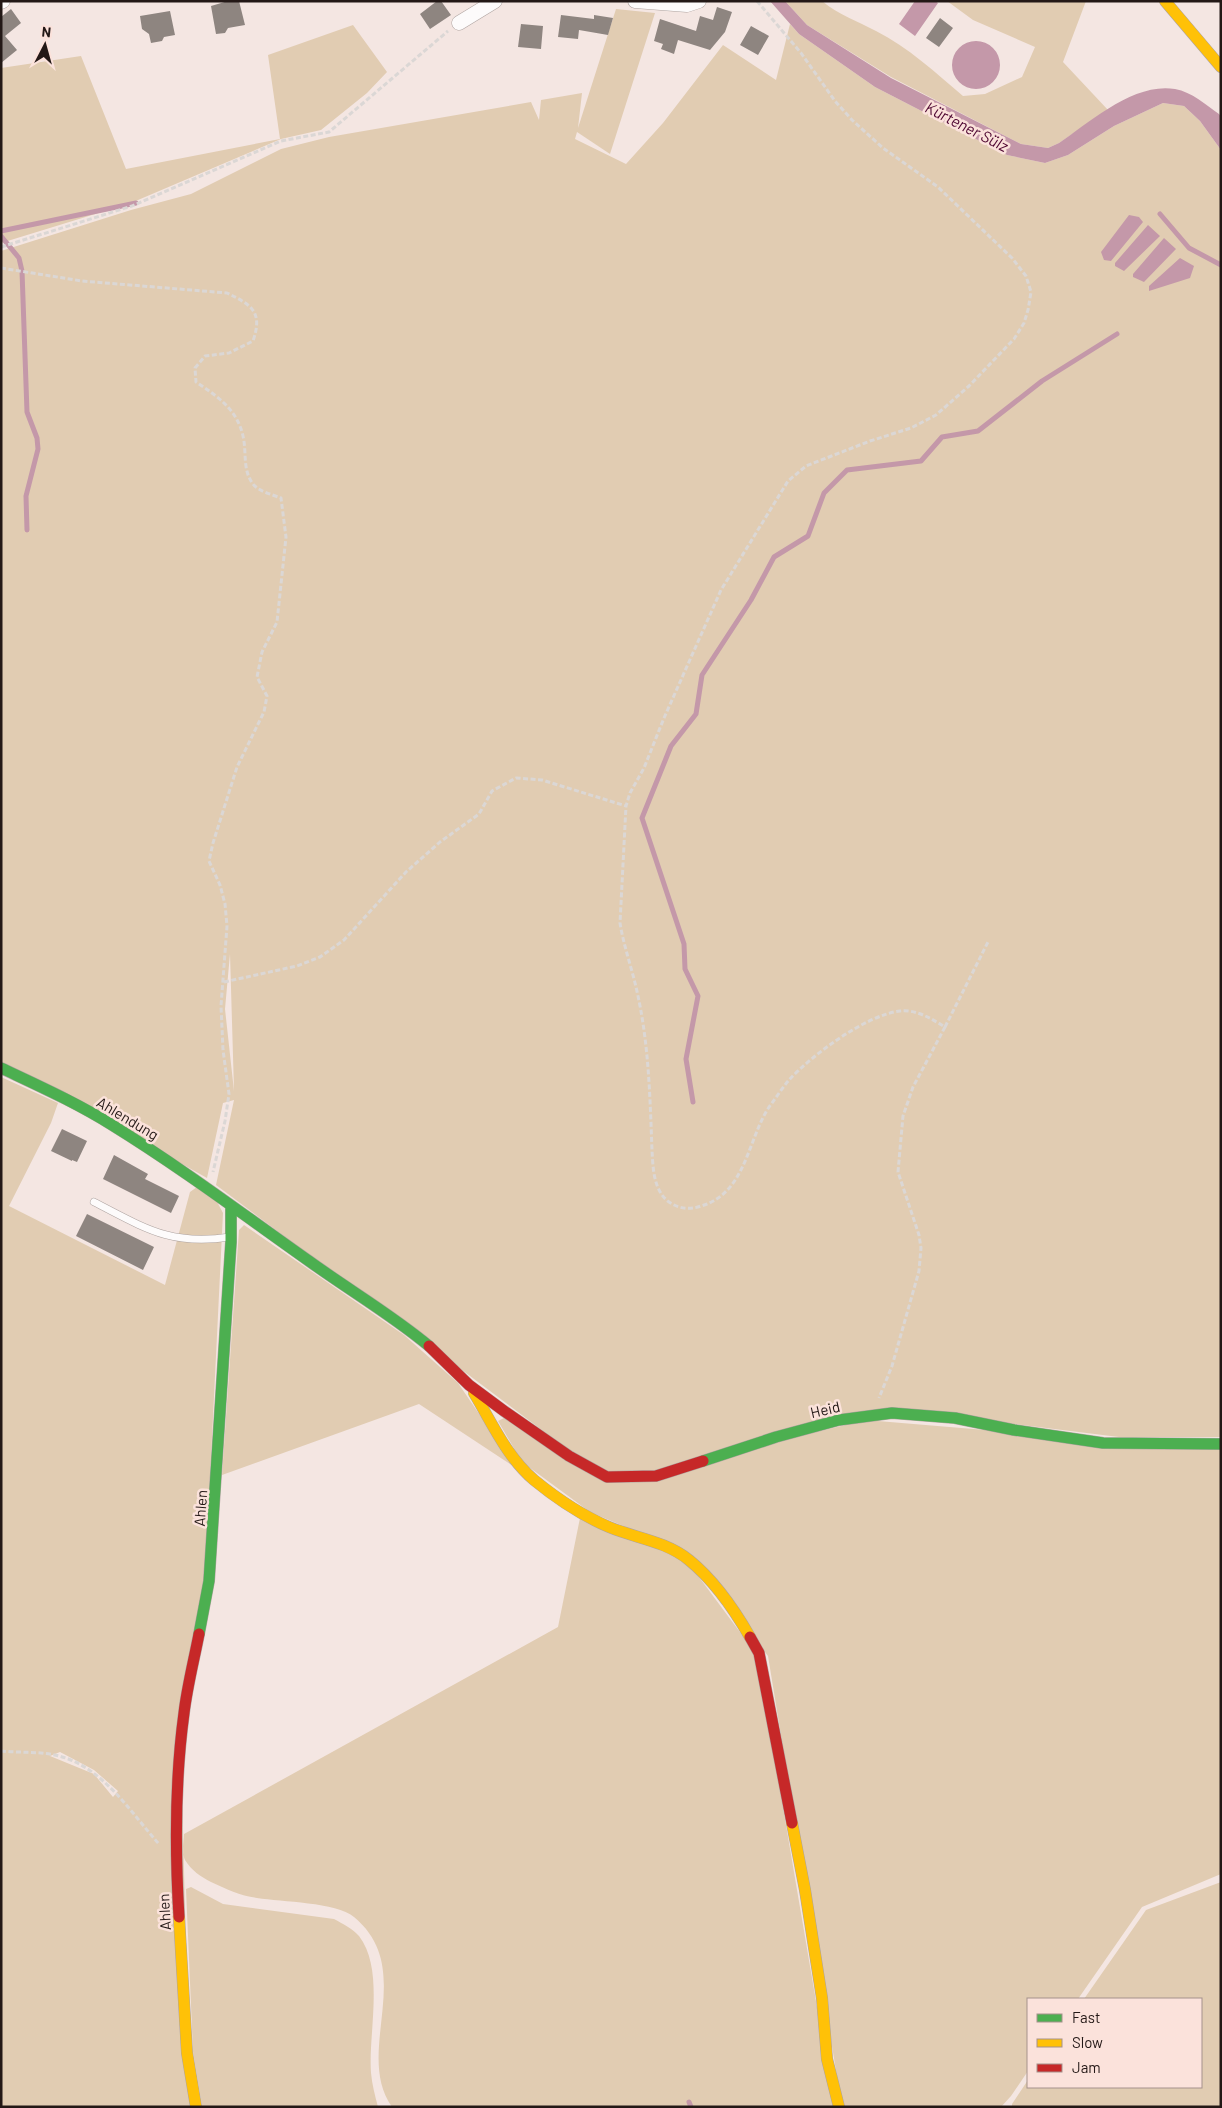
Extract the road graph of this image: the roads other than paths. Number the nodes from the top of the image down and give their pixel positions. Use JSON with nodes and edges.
{"nodes":[{"id":1,"x":495,"y":1,"type":"edge"},
{"id":2,"x":635,"y":1,"type":"edge"},
{"id":3,"x":699,"y":1,"type":"edge"},
{"id":4,"x":1165,"y":1,"type":"edge"},
{"id":5,"x":459,"y":24,"type":"road end"},
{"id":6,"x":1221,"y":67,"type":"edge"},
{"id":7,"x":1,"y":1068,"type":"edge"},
{"id":8,"x":94,"y":1202,"type":"dead end"},
{"id":9,"x":232,"y":1206,"type":"junction"},
{"id":10,"x":231,"y":1237,"type":"junction"},
{"id":11,"x":469,"y":1385,"type":"junction"},
{"id":12,"x":1221,"y":1444,"type":"edge"},
{"id":13,"x":196,"y":2107,"type":"edge"},
{"id":14,"x":839,"y":2107,"type":"edge"}],
"edges":[{"from":1,"to":5,"type":"street"},
{"from":2,"to":3,"type":"street"},
{"from":4,"to":6,"type":"street"},
{"from":7,"to":9,"type":"street","name":"Ahlendung"},
{"from":8,"to":10,"type":"lane"},
{"from":9,"to":10,"type":"street","name":"Ahlen"},
{"from":9,"to":11,"type":"street"},
{"from":10,"to":13,"type":"street","name":"Ahlen"},
{"from":11,"to":12,"type":"street","name":"Heid"},
{"from":11,"to":14,"type":"street"}]}
